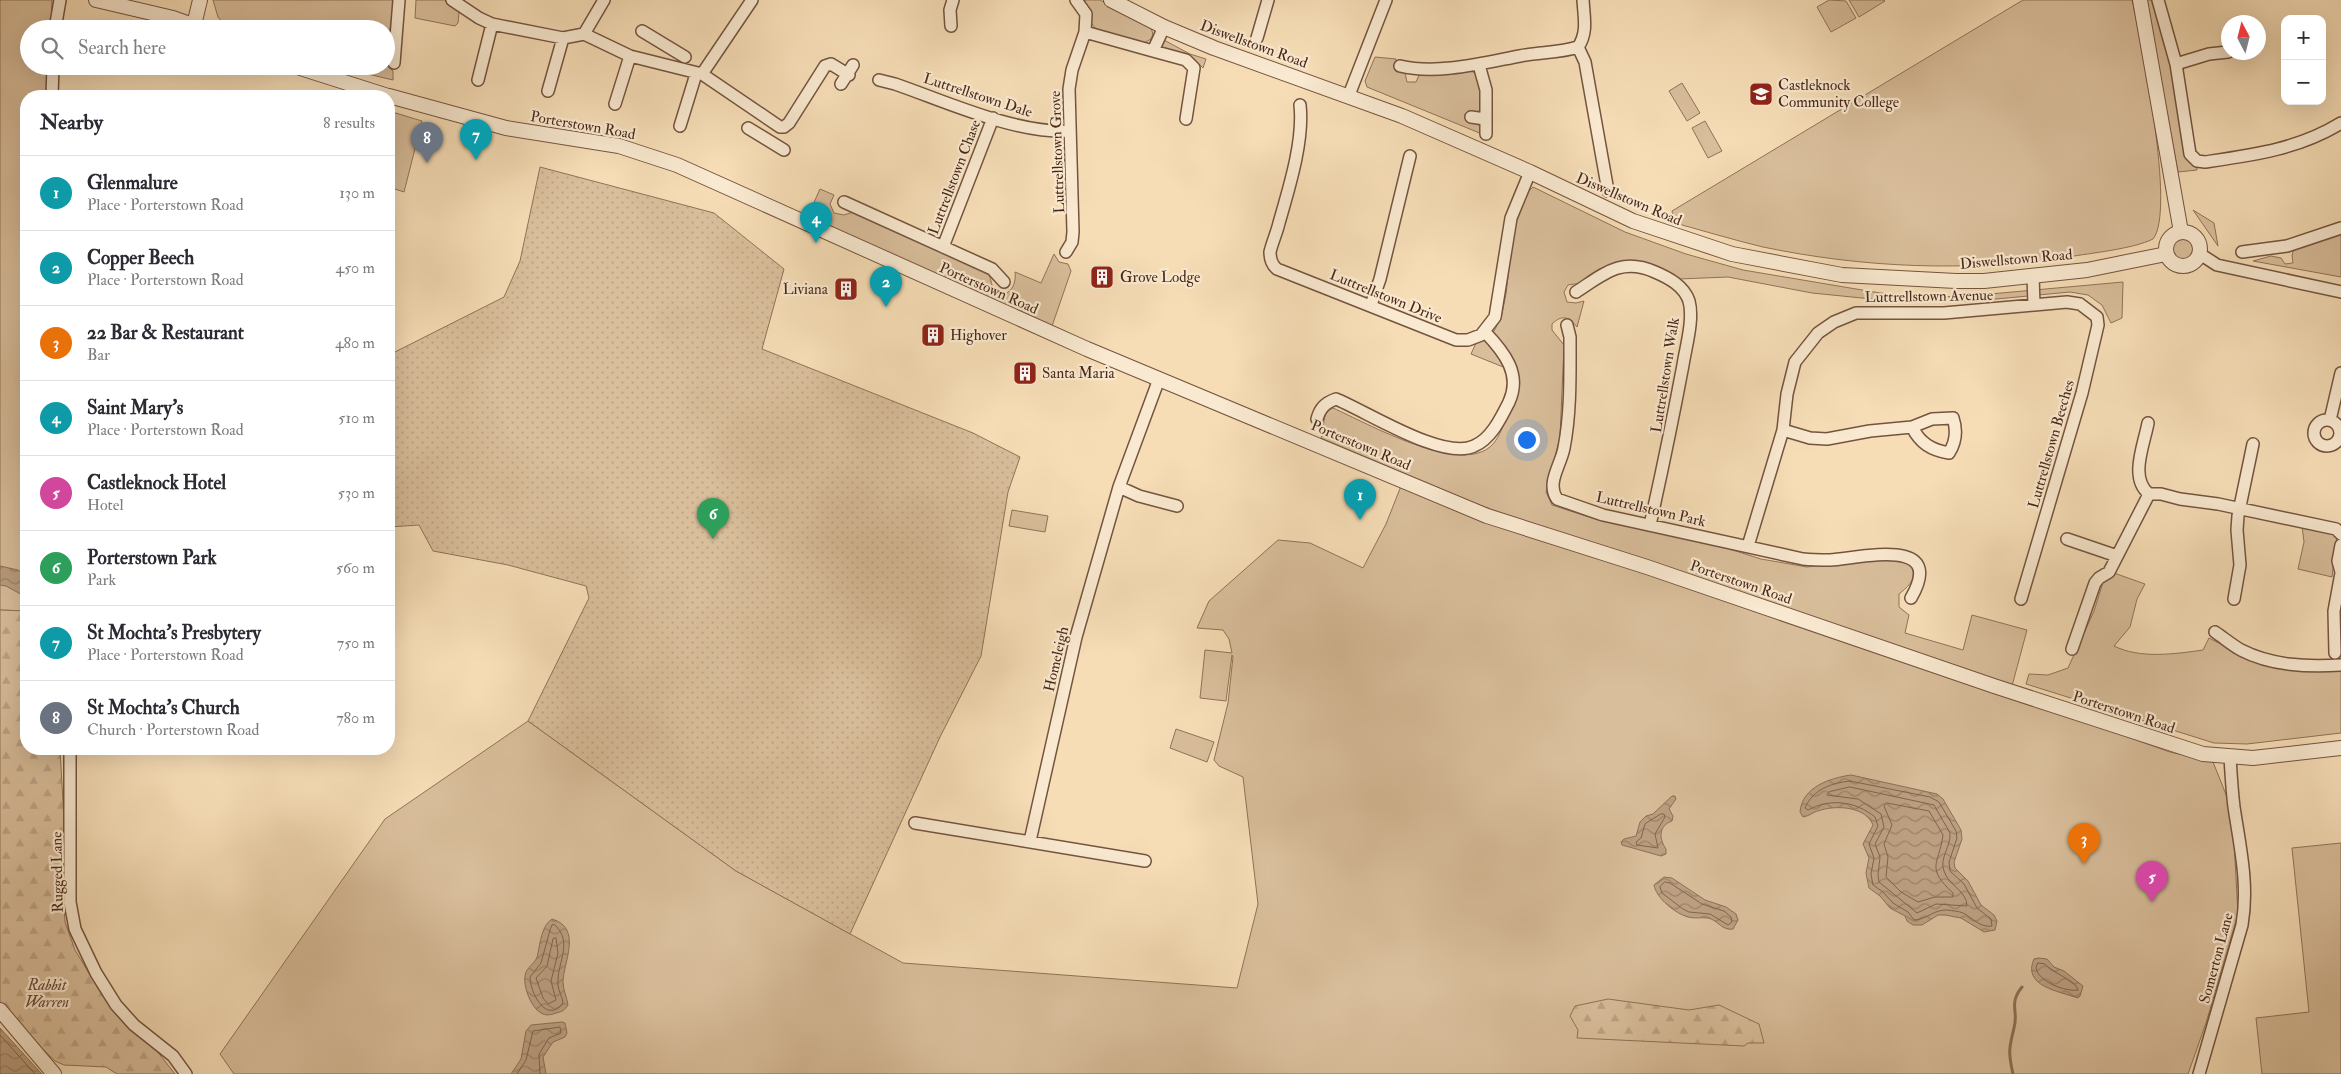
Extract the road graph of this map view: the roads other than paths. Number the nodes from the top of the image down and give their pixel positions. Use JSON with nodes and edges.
{"nodes":[{"id":1,"x":60,"y":0,"type":"edge"},
{"id":2,"x":96,"y":0,"type":"edge"},
{"id":3,"x":200,"y":0,"type":"edge"},
{"id":4,"x":398,"y":0,"type":"edge"},
{"id":5,"x":452,"y":0,"type":"edge"},
{"id":6,"x":604,"y":0,"type":"edge"},
{"id":7,"x":751,"y":0,"type":"edge"},
{"id":8,"x":953,"y":0,"type":"edge"},
{"id":9,"x":1076,"y":0,"type":"edge"},
{"id":10,"x":1111,"y":0,"type":"edge"},
{"id":11,"x":1268,"y":0,"type":"edge"},
{"id":12,"x":1386,"y":0,"type":"edge"},
{"id":13,"x":1583,"y":0,"type":"edge"},
{"id":14,"x":2140,"y":0,"type":"edge"},
{"id":15,"x":2158,"y":0,"type":"edge"},
{"id":16,"x":57,"y":20,"type":"edge"},
{"id":17,"x":179,"y":20,"type":"edge"},
{"id":18,"x":199,"y":20,"type":"edge"},
{"id":19,"x":492,"y":24,"type":"junction"},
{"id":20,"x":951,"y":26,"type":"dead end"},
{"id":21,"x":1164,"y":27,"type":"junction"},
{"id":22,"x":642,"y":31,"type":"dead end"},
{"id":23,"x":1085,"y":32,"type":"junction"},
{"id":24,"x":584,"y":34,"type":"junction"},
{"id":25,"x":562,"y":38,"type":"junction"},
{"id":26,"x":1257,"y":38,"type":"dead end"},
{"id":27,"x":395,"y":47,"type":"edge"},
{"id":28,"x":1578,"y":47,"type":"junction"},
{"id":29,"x":674,"y":50,"type":"junction"},
{"id":30,"x":1153,"y":51,"type":"junction"},
{"id":31,"x":2221,"y":53,"type":"edge"},
{"id":32,"x":630,"y":56,"type":"junction"},
{"id":33,"x":686,"y":57,"type":"dead end"},
{"id":34,"x":2176,"y":64,"type":"junction"},
{"id":35,"x":664,"y":65,"type":"junction"},
{"id":36,"x":1479,"y":65,"type":"junction"},
{"id":37,"x":1408,"y":71,"type":"dead end"},
{"id":38,"x":699,"y":74,"type":"junction"},
{"id":39,"x":53,"y":75,"type":"edge"},
{"id":40,"x":322,"y":75,"type":"edge"},
{"id":41,"x":848,"y":75,"type":"dead end"},
{"id":42,"x":478,"y":80,"type":"dead end"},
{"id":43,"x":879,"y":80,"type":"dead end"},
{"id":44,"x":52,"y":90,"type":"edge"},
{"id":45,"x":369,"y":90,"type":"edge"},
{"id":46,"x":548,"y":91,"type":"dead end"},
{"id":47,"x":1349,"y":95,"type":"junction"},
{"id":48,"x":395,"y":98,"type":"edge"},
{"id":49,"x":615,"y":104,"type":"dead end"},
{"id":50,"x":1300,"y":105,"type":"dead end"},
{"id":51,"x":1471,"y":117,"type":"dead end"},
{"id":52,"x":993,"y":118,"type":"junction"},
{"id":53,"x":1186,"y":119,"type":"dead end"},
{"id":54,"x":1485,"y":119,"type":"junction"},
{"id":55,"x":774,"y":123,"type":"junction"},
{"id":56,"x":2341,"y":123,"type":"edge"},
{"id":57,"x":680,"y":126,"type":"dead end"},
{"id":58,"x":748,"y":128,"type":"dead end"},
{"id":59,"x":1070,"y":131,"type":"junction"},
{"id":60,"x":1486,"y":134,"type":"dead end"},
{"id":61,"x":764,"y":138,"type":"junction"},
{"id":62,"x":784,"y":150,"type":"dead end"},
{"id":63,"x":1410,"y":156,"type":"dead end"},
{"id":64,"x":1530,"y":172,"type":"junction"},
{"id":65,"x":1608,"y":192,"type":"dead end"},
{"id":66,"x":844,"y":202,"type":"dead end"},
{"id":67,"x":2341,"y":228,"type":"edge"},
{"id":68,"x":2181,"y":232,"type":"junction"},
{"id":69,"x":943,"y":247,"type":"junction"},
{"id":70,"x":1066,"y":252,"type":"dead end"},
{"id":71,"x":2242,"y":252,"type":"dead end"},
{"id":72,"x":2166,"y":254,"type":"junction"},
{"id":73,"x":2200,"y":254,"type":"junction"},
{"id":74,"x":2033,"y":276,"type":"junction"},
{"id":75,"x":1004,"y":282,"type":"dead end"},
{"id":76,"x":1576,"y":292,"type":"dead end"},
{"id":77,"x":2341,"y":292,"type":"edge"},
{"id":78,"x":2080,"y":304,"type":"joint"},
{"id":79,"x":1371,"y":305,"type":"junction"},
{"id":80,"x":2034,"y":305,"type":"junction"},
{"id":81,"x":1567,"y":325,"type":"dead end"},
{"id":82,"x":1485,"y":332,"type":"junction"},
{"id":83,"x":2341,"y":373,"type":"edge"},
{"id":84,"x":1159,"y":379,"type":"junction"},
{"id":85,"x":1317,"y":419,"type":"dead end"},
{"id":86,"x":2330,"y":420,"type":"dead end"},
{"id":87,"x":2148,"y":423,"type":"dead end"},
{"id":88,"x":1912,"y":427,"type":"dead end"},
{"id":89,"x":1783,"y":430,"type":"junction"},
{"id":90,"x":2253,"y":444,"type":"dead end"},
{"id":91,"x":1120,"y":487,"type":"junction"},
{"id":92,"x":2149,"y":494,"type":"junction"},
{"id":93,"x":1177,"y":506,"type":"dead end"},
{"id":94,"x":2240,"y":508,"type":"junction"},
{"id":95,"x":1650,"y":525,"type":"junction"},
{"id":96,"x":2341,"y":532,"type":"edge"},
{"id":97,"x":2067,"y":539,"type":"dead end"},
{"id":98,"x":2341,"y":545,"type":"edge"},
{"id":99,"x":1748,"y":546,"type":"junction"},
{"id":100,"x":2117,"y":556,"type":"junction"},
{"id":101,"x":2341,"y":572,"type":"edge"},
{"id":102,"x":1911,"y":598,"type":"dead end"},
{"id":103,"x":2021,"y":599,"type":"dead end"},
{"id":104,"x":2234,"y":599,"type":"dead end"},
{"id":105,"x":2215,"y":632,"type":"dead end"},
{"id":106,"x":2072,"y":649,"type":"dead end"},
{"id":107,"x":2335,"y":653,"type":"dead end"},
{"id":108,"x":2341,"y":665,"type":"edge"},
{"id":109,"x":2341,"y":748,"type":"edge"},
{"id":110,"x":70,"y":755,"type":"edge"},
{"id":111,"x":2230,"y":758,"type":"junction"},
{"id":112,"x":915,"y":823,"type":"dead end"},
{"id":113,"x":1030,"y":841,"type":"junction"},
{"id":114,"x":1144,"y":861,"type":"dead end"},
{"id":115,"x":0,"y":1010,"type":"edge"},
{"id":116,"x":54,"y":1074,"type":"edge"},
{"id":117,"x":186,"y":1074,"type":"edge"},
{"id":118,"x":2199,"y":1074,"type":"edge"}],
"edges":[{"from":1,"to":16,"type":"street"},
{"from":2,"to":17,"type":"street"},
{"from":3,"to":18,"type":"street"},
{"from":4,"to":27,"type":"street"},
{"from":5,"to":19,"type":"street"},
{"from":6,"to":24,"type":"street"},
{"from":7,"to":38,"type":"street"},
{"from":8,"to":20,"type":"street"},
{"from":9,"to":23,"type":"street"},
{"from":10,"to":21,"type":"street","name":"Diswellstown Road"},
{"from":11,"to":26,"type":"street"},
{"from":12,"to":47,"type":"street"},
{"from":13,"to":28,"type":"street"},
{"from":14,"to":68,"type":"street"},
{"from":15,"to":34,"type":"street"},
{"from":19,"to":25,"type":"street"},
{"from":19,"to":42,"type":"street"},
{"from":21,"to":30,"type":"street"},
{"from":21,"to":47,"type":"street","name":"Diswellstown Road"},
{"from":22,"to":29,"type":"street"},
{"from":23,"to":30,"type":"street"},
{"from":23,"to":59,"type":"street","name":"Luttrellstown Grove"},
{"from":24,"to":25,"type":"street"},
{"from":24,"to":32,"type":"street"},
{"from":25,"to":46,"type":"street"},
{"from":28,"to":36,"type":"street"},
{"from":28,"to":65,"type":"street"},
{"from":29,"to":33,"type":"street"},
{"from":29,"to":35,"type":"street"},
{"from":30,"to":53,"type":"street"},
{"from":31,"to":34,"type":"street"},
{"from":32,"to":35,"type":"street"},
{"from":32,"to":49,"type":"street"},
{"from":34,"to":56,"type":"street"},
{"from":35,"to":38,"type":"street"},
{"from":36,"to":37,"type":"street"},
{"from":36,"to":54,"type":"street"},
{"from":38,"to":55,"type":"street"},
{"from":38,"to":57,"type":"street"},
{"from":39,"to":44,"type":"street"},
{"from":40,"to":45,"type":"street","name":"Porterstown Road"},
{"from":41,"to":55,"type":"street"},
{"from":43,"to":52,"type":"street","name":"Luttrellstown Dale"},
{"from":47,"to":64,"type":"street","name":"Diswellstown Road"},
{"from":48,"to":84,"type":"street","name":"Porterstown Road"},
{"from":50,"to":79,"type":"street","name":"Luttrellstown Drive"},
{"from":51,"to":54,"type":"street"},
{"from":52,"to":59,"type":"street","name":"Luttrellstown Dale"},
{"from":52,"to":69,"type":"street","name":"Luttrellstown Chase"},
{"from":54,"to":60,"type":"street"},
{"from":55,"to":61,"type":"street"},
{"from":58,"to":61,"type":"street"},
{"from":59,"to":70,"type":"street","name":"Luttrellstown Grove"},
{"from":61,"to":62,"type":"street"},
{"from":63,"to":79,"type":"street"},
{"from":64,"to":74,"type":"street","name":"Diswellstown Road"},
{"from":64,"to":82,"type":"street"},
{"from":66,"to":69,"type":"street","name":"Luttrellstown Chase"},
{"from":67,"to":71,"type":"street"},
{"from":68,"to":72,"type":"street"},
{"from":68,"to":73,"type":"street"},
{"from":69,"to":75,"type":"street","name":"Luttrellstown Chase"},
{"from":72,"to":73,"type":"street"},
{"from":72,"to":74,"type":"street","name":"Diswellstown Road"},
{"from":73,"to":77,"type":"street"},
{"from":74,"to":80,"type":"street"},
{"from":76,"to":95,"type":"street","name":"Luttrellstown Walk"},
{"from":78,"to":80,"type":"street","name":"Luttrellstown Avenue"},
{"from":78,"to":103,"type":"street","name":"Luttrellstown Beeches"},
{"from":79,"to":82,"type":"street","name":"Luttrellstown Drive"},
{"from":80,"to":89,"type":"street","name":"Luttrellstown Avenue"},
{"from":81,"to":95,"type":"street","name":"Luttrellstown Park"},
{"from":82,"to":85,"type":"street"},
{"from":83,"to":86,"type":"street"},
{"from":84,"to":91,"type":"street","name":"Homeleigh"},
{"from":84,"to":111,"type":"street","name":"Porterstown Road"},
{"from":87,"to":92,"type":"street"},
{"from":88,"to":89,"type":"street"},
{"from":89,"to":99,"type":"street","name":"Luttrellstown Avenue"},
{"from":90,"to":94,"type":"street"},
{"from":91,"to":93,"type":"street"},
{"from":91,"to":113,"type":"street","name":"Homeleigh"},
{"from":92,"to":94,"type":"street"},
{"from":92,"to":100,"type":"street"},
{"from":94,"to":96,"type":"street"},
{"from":94,"to":104,"type":"street"},
{"from":95,"to":99,"type":"street","name":"Luttrellstown Park"},
{"from":97,"to":100,"type":"street"},
{"from":98,"to":101,"type":"street"},
{"from":99,"to":102,"type":"street","name":"Luttrellstown Park"},
{"from":100,"to":106,"type":"street"},
{"from":101,"to":107,"type":"street"},
{"from":105,"to":108,"type":"street"},
{"from":109,"to":111,"type":"street","name":"Porterstown Road"},
{"from":110,"to":117,"type":"street","name":"Rugged Lane"},
{"from":111,"to":118,"type":"street","name":"Somerton Lane"},
{"from":112,"to":113,"type":"street"},
{"from":113,"to":114,"type":"street"},
{"from":115,"to":116,"type":"street"}]}
